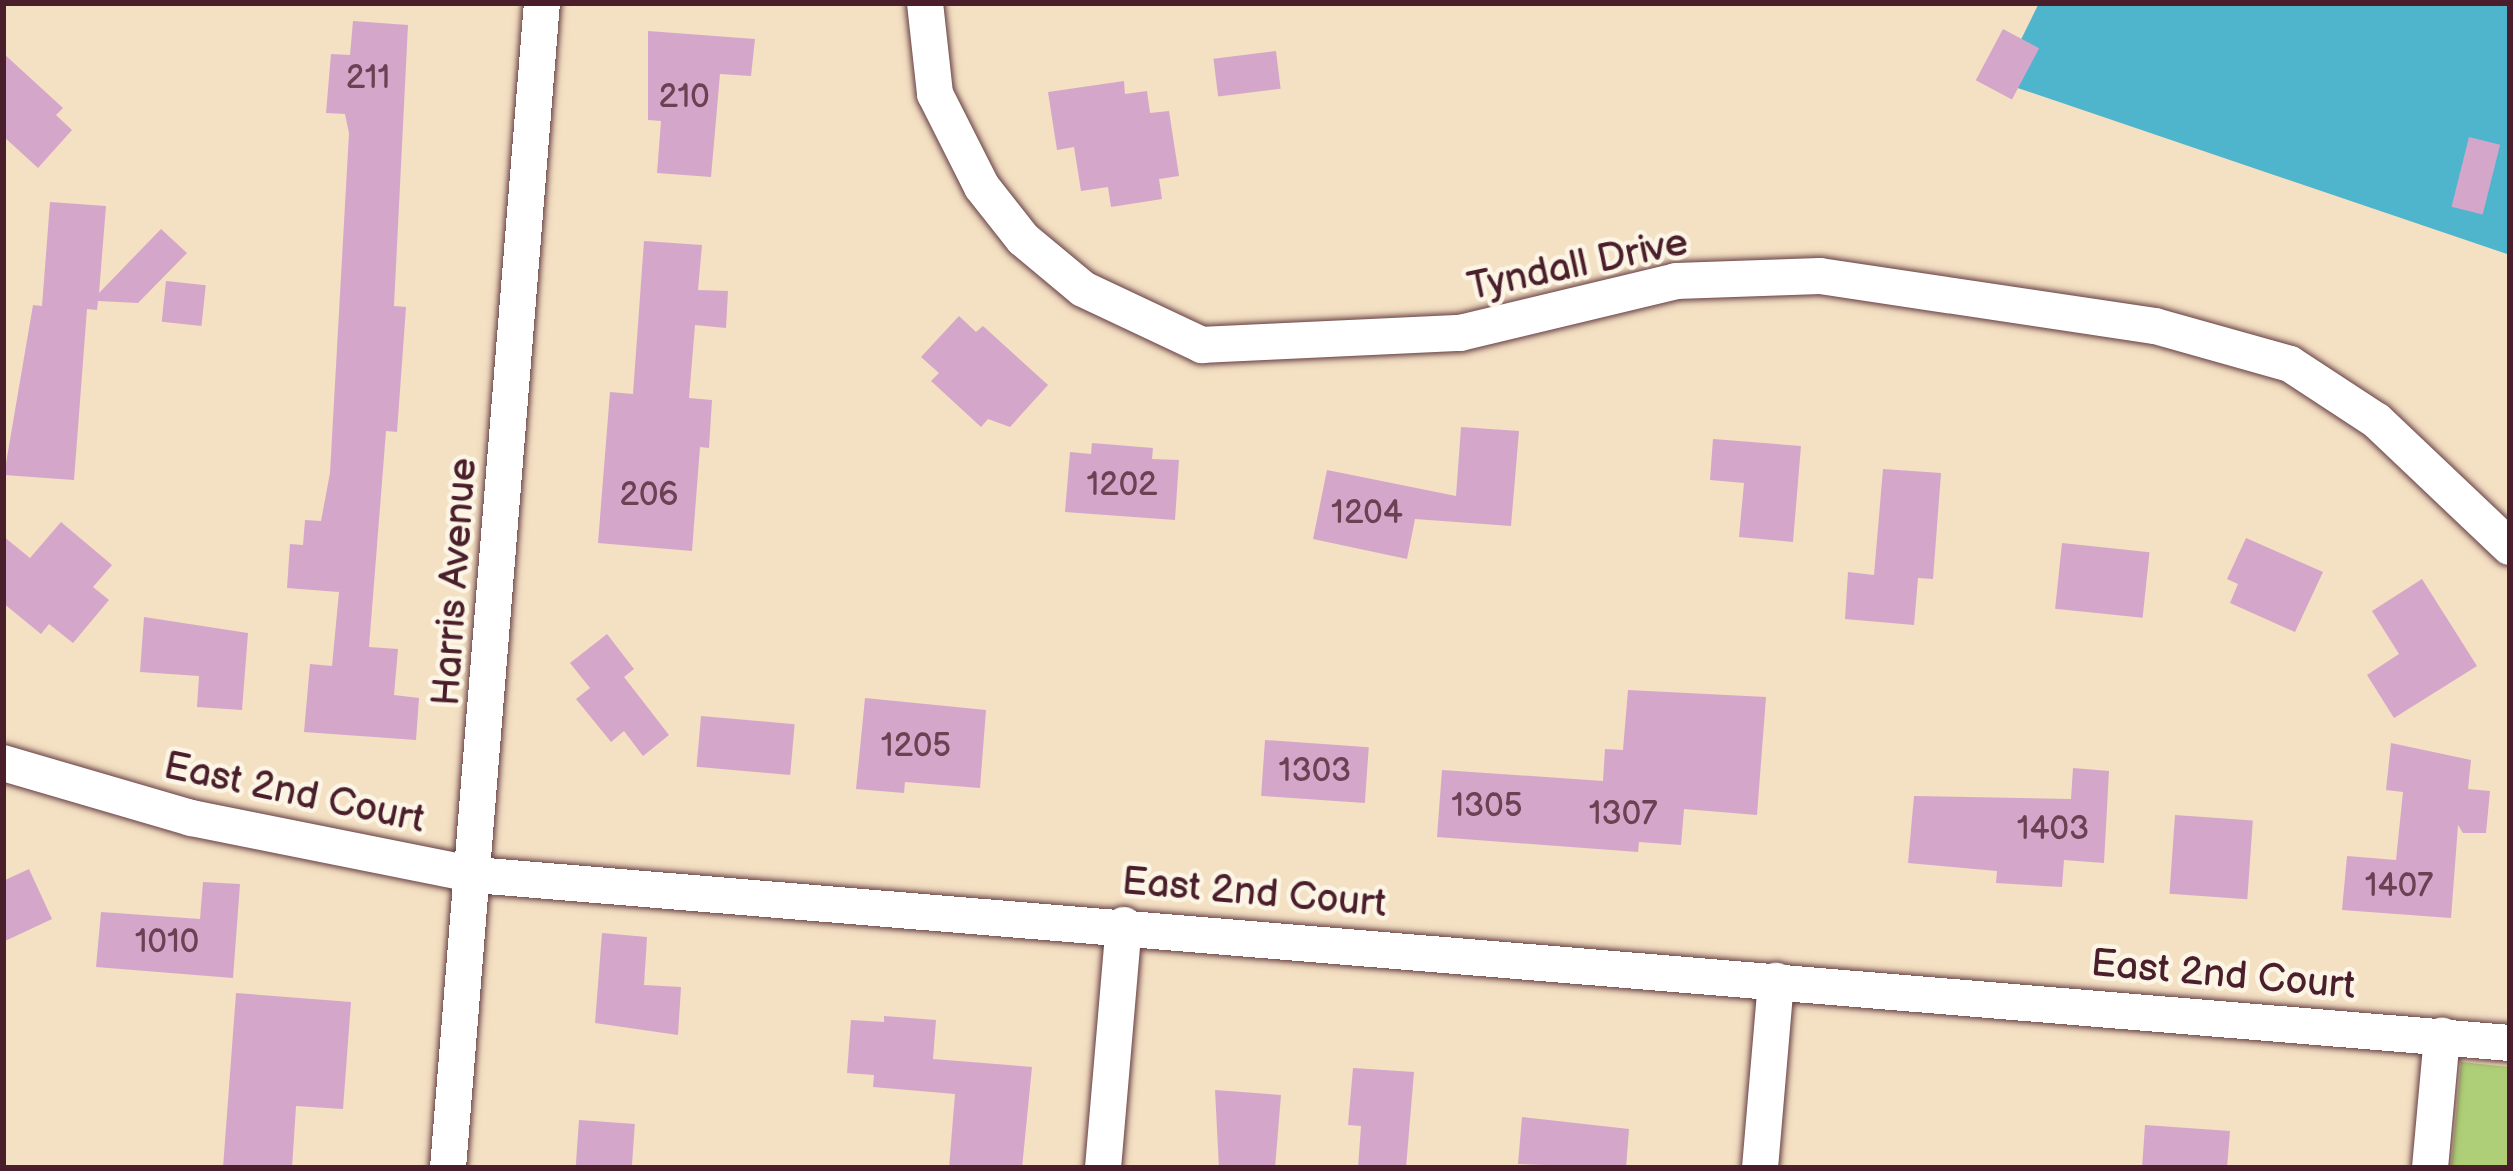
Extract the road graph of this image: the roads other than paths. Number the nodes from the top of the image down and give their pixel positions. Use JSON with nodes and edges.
{"nodes":[{"id":1,"x":542,"y":3,"type":"edge"},
{"id":2,"x":926,"y":3,"type":"edge"},
{"id":3,"x":2510,"y":547,"type":"edge"},
{"id":4,"x":3,"y":763,"type":"edge"},
{"id":5,"x":476,"y":875,"type":"junction"},
{"id":6,"x":1124,"y":925,"type":"junction"},
{"id":7,"x":1776,"y":981,"type":"junction"},
{"id":8,"x":2442,"y":1036,"type":"junction"},
{"id":9,"x":2510,"y":1043,"type":"edge"},
{"id":10,"x":448,"y":1168,"type":"edge"},
{"id":11,"x":1103,"y":1168,"type":"edge"},
{"id":12,"x":1760,"y":1168,"type":"edge"},
{"id":13,"x":2429,"y":1168,"type":"edge"}],
"edges":[{"from":1,"to":5,"type":"street","name":"Harris Avenue"},
{"from":2,"to":3,"type":"street","name":"Tyndall Drive"},
{"from":4,"to":5,"type":"street","name":"East 2nd Court"},
{"from":5,"to":6,"type":"street","name":"East 2nd Court"},
{"from":5,"to":10,"type":"street","name":"Harris Avenue"},
{"from":6,"to":7,"type":"street","name":"East 2nd Court"},
{"from":6,"to":11,"type":"street"},
{"from":7,"to":8,"type":"street","name":"East 2nd Court"},
{"from":7,"to":12,"type":"street"},
{"from":8,"to":9,"type":"street","name":"East 2nd Court"},
{"from":8,"to":13,"type":"street"}]}
